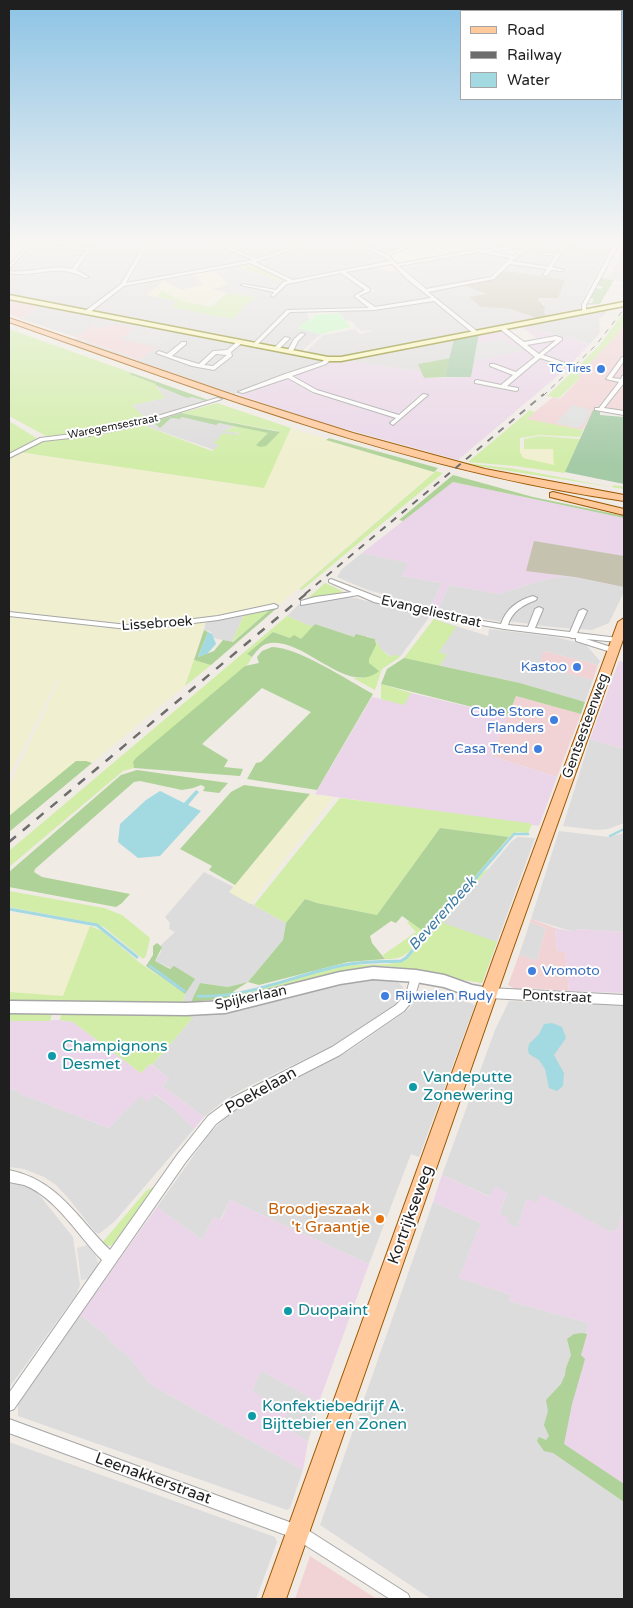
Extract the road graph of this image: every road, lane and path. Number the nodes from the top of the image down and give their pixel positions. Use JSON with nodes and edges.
{"nodes":[{"id":1,"x":108,"y":316,"type":"edge"},
{"id":2,"x":284,"y":316,"type":"edge"},
{"id":3,"x":456,"y":316,"type":"edge"},
{"id":4,"x":566,"y":316,"type":"edge"},
{"id":5,"x":9,"y":320,"type":"edge"},
{"id":6,"x":9,"y":325,"type":"edge"},
{"id":7,"x":502,"y":328,"type":"junction"},
{"id":8,"x":476,"y":333,"type":"junction"},
{"id":9,"x":303,"y":334,"type":"dead end"},
{"id":10,"x":287,"y":338,"type":"dead end"},
{"id":11,"x":240,"y":342,"type":"junction"},
{"id":12,"x":184,"y":343,"type":"dead end"},
{"id":13,"x":523,"y":344,"type":"junction"},
{"id":14,"x":255,"y":345,"type":"junction"},
{"id":15,"x":276,"y":349,"type":"junction"},
{"id":16,"x":160,"y":352,"type":"dead end"},
{"id":17,"x":228,"y":352,"type":"junction"},
{"id":18,"x":290,"y":352,"type":"junction"},
{"id":19,"x":168,"y":356,"type":"junction"},
{"id":20,"x":539,"y":357,"type":"junction"},
{"id":21,"x":624,"y":358,"type":"edge"},
{"id":22,"x":328,"y":359,"type":"junction"},
{"id":23,"x":565,"y":364,"type":"dead end"},
{"id":24,"x":201,"y":365,"type":"junction"},
{"id":25,"x":492,"y":365,"type":"dead end"},
{"id":26,"x":622,"y":365,"type":"edge"},
{"id":27,"x":287,"y":375,"type":"junction"},
{"id":28,"x":518,"y":375,"type":"junction"},
{"id":29,"x":624,"y":379,"type":"edge"},
{"id":30,"x":477,"y":382,"type":"dead end"},
{"id":31,"x":503,"y":386,"type":"junction"},
{"id":32,"x":516,"y":389,"type":"dead end"},
{"id":33,"x":241,"y":392,"type":"dead end"},
{"id":34,"x":425,"y":395,"type":"dead end"},
{"id":35,"x":219,"y":399,"type":"junction"},
{"id":36,"x":624,"y":413,"type":"edge"},
{"id":37,"x":400,"y":417,"type":"junction"},
{"id":38,"x":393,"y":423,"type":"dead end"},
{"id":39,"x":9,"y":456,"type":"edge"},
{"id":40,"x":447,"y":462,"type":"junction"},
{"id":41,"x":624,"y":490,"type":"edge"},
{"id":42,"x":624,"y":498,"type":"edge"},
{"id":43,"x":623,"y":509,"type":"edge"},
{"id":44,"x":331,"y":580,"type":"dead end"},
{"id":45,"x":358,"y":594,"type":"junction"},
{"id":46,"x":533,"y":598,"type":"dead end"},
{"id":47,"x":304,"y":603,"type":"dead end"},
{"id":48,"x":274,"y":606,"type":"dead end"},
{"id":49,"x":539,"y":609,"type":"dead end"},
{"id":50,"x":583,"y":611,"type":"dead end"},
{"id":51,"x":9,"y":614,"type":"edge"},
{"id":52,"x":624,"y":622,"type":"edge"},
{"id":53,"x":504,"y":627,"type":"junction"},
{"id":54,"x":531,"y":630,"type":"junction"},
{"id":55,"x":572,"y":636,"type":"junction"},
{"id":56,"x":616,"y":646,"type":"junction"},
{"id":57,"x":548,"y":830,"type":"joint"},
{"id":58,"x":416,"y":976,"type":"junction"},
{"id":59,"x":489,"y":993,"type":"junction"},
{"id":60,"x":624,"y":1000,"type":"edge"},
{"id":61,"x":9,"y":1007,"type":"edge"},
{"id":62,"x":9,"y":1176,"type":"edge"},
{"id":63,"x":110,"y":1259,"type":"junction"},
{"id":64,"x":9,"y":1404,"type":"edge"},
{"id":65,"x":9,"y":1426,"type":"edge"},
{"id":66,"x":298,"y":1532,"type":"junction"},
{"id":67,"x":274,"y":1599,"type":"edge"},
{"id":68,"x":403,"y":1599,"type":"edge"}],
"edges":[{"from":1,"to":11,"type":"main road"},
{"from":2,"to":14,"type":"street"},
{"from":3,"to":8,"type":"street"},
{"from":4,"to":7,"type":"main road"},
{"from":5,"to":40,"type":"main road"},
{"from":6,"to":35,"type":"main road"},
{"from":7,"to":8,"type":"main road"},
{"from":7,"to":13,"type":"street"},
{"from":8,"to":22,"type":"main road"},
{"from":9,"to":18,"type":"street"},
{"from":10,"to":15,"type":"street"},
{"from":11,"to":14,"type":"main road"},
{"from":11,"to":17,"type":"street"},
{"from":12,"to":19,"type":"street"},
{"from":13,"to":20,"type":"street"},
{"from":13,"to":20,"type":"street"},
{"from":14,"to":15,"type":"main road"},
{"from":15,"to":18,"type":"main road"},
{"from":16,"to":19,"type":"street"},
{"from":17,"to":24,"type":"street"},
{"from":17,"to":24,"type":"street"},
{"from":18,"to":22,"type":"main road"},
{"from":19,"to":24,"type":"street"},
{"from":20,"to":23,"type":"street"},
{"from":20,"to":28,"type":"street"},
{"from":21,"to":26,"type":"street"},
{"from":22,"to":27,"type":"street"},
{"from":25,"to":28,"type":"street"},
{"from":26,"to":29,"type":"street"},
{"from":27,"to":33,"type":"street"},
{"from":27,"to":37,"type":"street"},
{"from":28,"to":31,"type":"street"},
{"from":29,"to":36,"type":"street"},
{"from":30,"to":31,"type":"street"},
{"from":31,"to":32,"type":"street"},
{"from":34,"to":37,"type":"street"},
{"from":35,"to":39,"type":"street","name":"Waregemsestraat"},
{"from":35,"to":43,"type":"main road"},
{"from":37,"to":38,"type":"street"},
{"from":40,"to":41,"type":"main road"},
{"from":40,"to":42,"type":"main road"},
{"from":44,"to":45,"type":"street","name":"Evangeliestraat"},
{"from":45,"to":47,"type":"street","name":"Evangeliestraat"},
{"from":45,"to":53,"type":"street","name":"Evangeliestraat"},
{"from":46,"to":53,"type":"street"},
{"from":48,"to":51,"type":"street","name":"Lissebroek"},
{"from":49,"to":54,"type":"street"},
{"from":50,"to":55,"type":"street"},
{"from":52,"to":56,"type":"main road","name":"Gentsesteenweg"},
{"from":53,"to":54,"type":"street","name":"Evangeliestraat"},
{"from":54,"to":55,"type":"street","name":"Evangeliestraat"},
{"from":55,"to":56,"type":"street","name":"Evangeliestraat"},
{"from":55,"to":56,"type":"street","name":"Evangeliestraat"},
{"from":56,"to":57,"type":"main road","name":"Gentsesteenweg"},
{"from":57,"to":59,"type":"main road","name":"Kortrijkseweg"},
{"from":58,"to":59,"type":"street","name":"Spijkerlaan"},
{"from":58,"to":61,"type":"street","name":"Spijkerlaan"},
{"from":58,"to":63,"type":"street","name":"Poekelaan"},
{"from":59,"to":60,"type":"street","name":"Pontstraat"},
{"from":59,"to":66,"type":"main road","name":"Kortrijkseweg"},
{"from":62,"to":63,"type":"street"},
{"from":63,"to":64,"type":"street","name":"Poekelaan"},
{"from":65,"to":66,"type":"street","name":"Leenakkerstraat"},
{"from":66,"to":67,"type":"main road","name":"Kortrijkseweg"},
{"from":66,"to":68,"type":"street","name":"Leenakkerstraat"}]}
